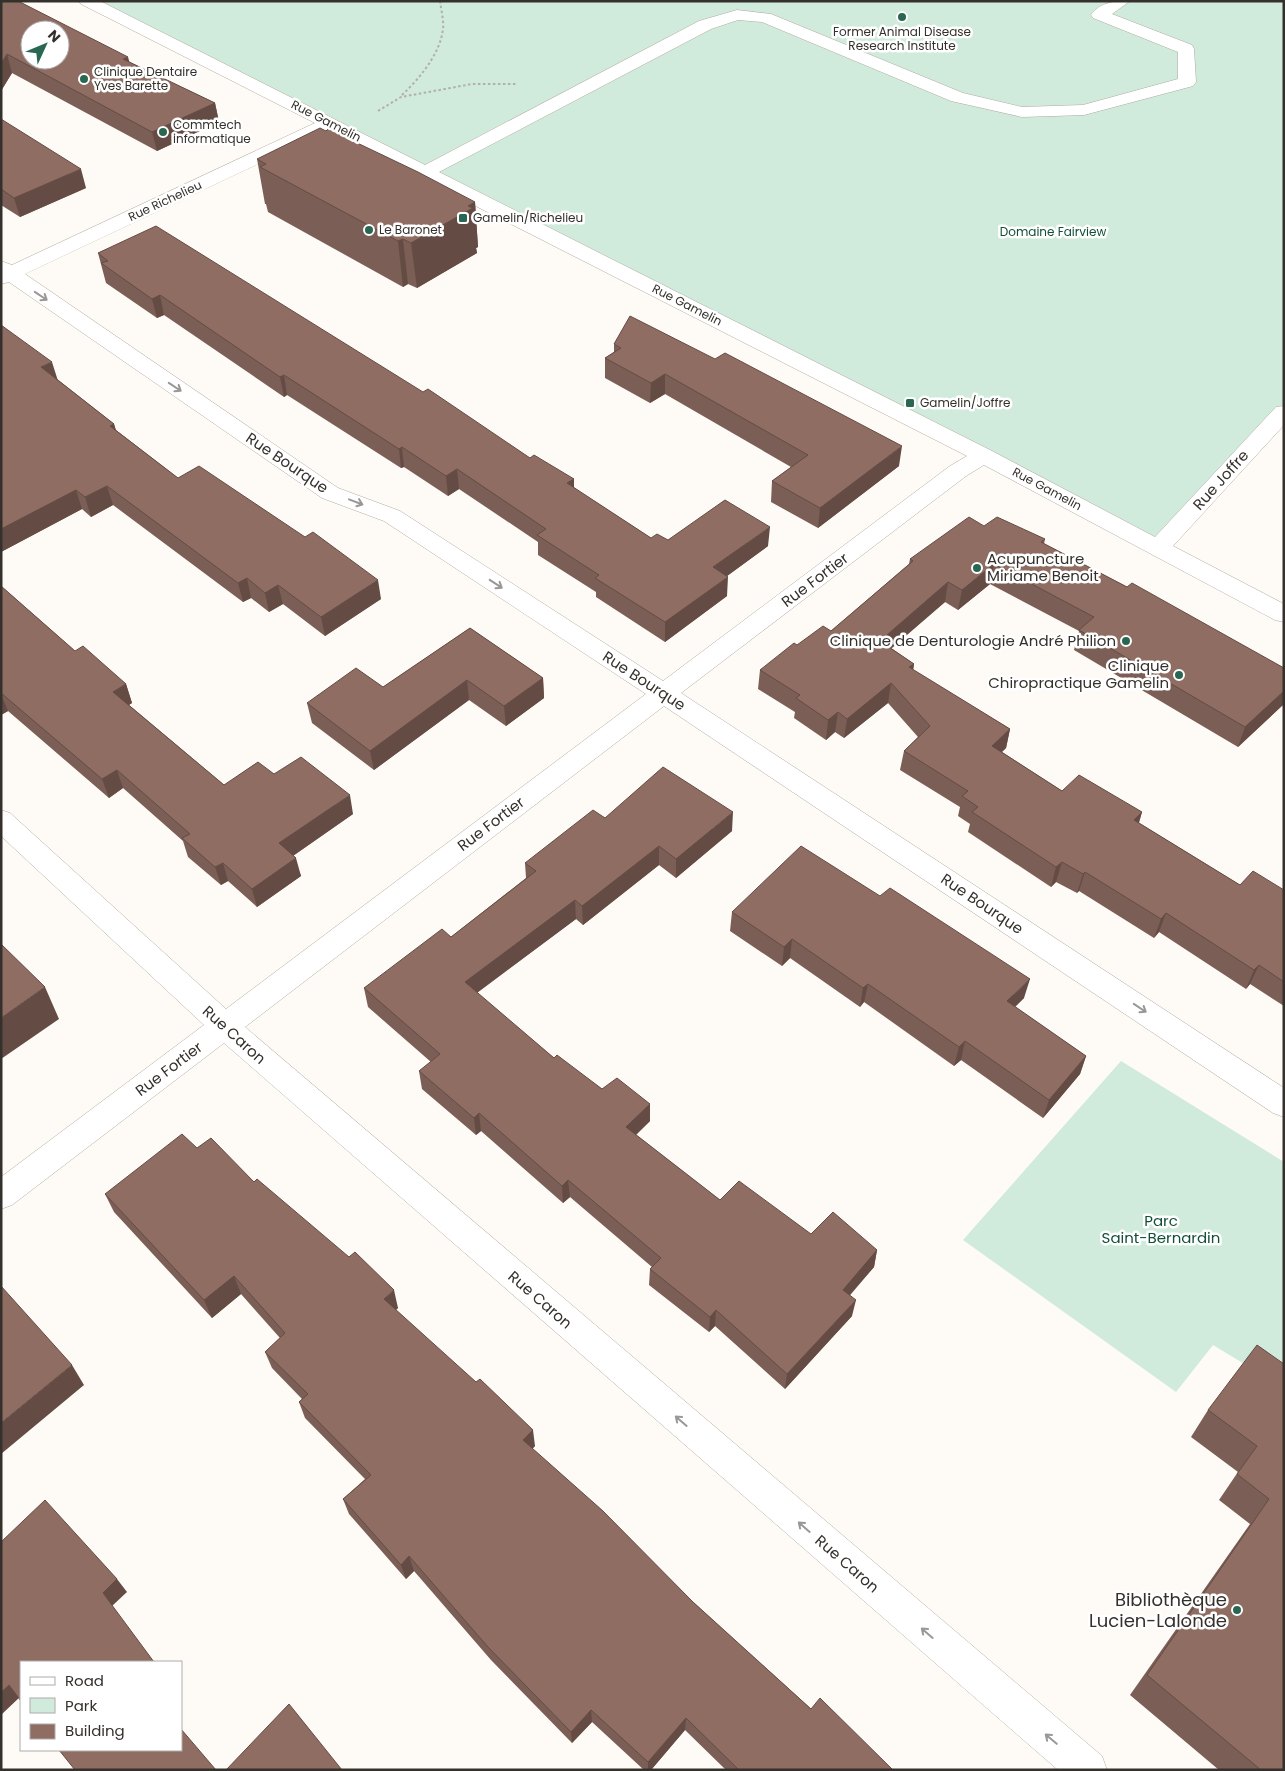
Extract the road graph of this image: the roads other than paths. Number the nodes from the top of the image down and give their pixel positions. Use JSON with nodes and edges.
{"nodes":[{"id":1,"x":87,"y":1,"type":"edge"},
{"id":2,"x":1122,"y":1,"type":"edge"},
{"id":3,"x":330,"y":123,"type":"junction"},
{"id":4,"x":425,"y":172,"type":"junction"},
{"id":5,"x":5,"y":273,"type":"edge"},
{"id":6,"x":1284,"y":412,"type":"edge"},
{"id":7,"x":984,"y":456,"type":"junction"},
{"id":8,"x":1158,"y":548,"type":"junction"},
{"id":9,"x":1284,"y":614,"type":"edge"},
{"id":10,"x":664,"y":694,"type":"junction"},
{"id":11,"x":1,"y":820,"type":"edge"},
{"id":12,"x":224,"y":1027,"type":"junction"},
{"id":13,"x":1284,"y":1104,"type":"edge"},
{"id":14,"x":1,"y":1195,"type":"edge"},
{"id":15,"x":1088,"y":1770,"type":"edge"}],
"edges":[{"from":1,"to":3,"type":"street","name":"Rue Gamelin"},
{"from":2,"to":4,"type":"street"},
{"from":3,"to":4,"type":"street","name":"Rue Gamelin"},
{"from":3,"to":5,"type":"street","name":"Rue Richelieu"},
{"from":4,"to":7,"type":"street","name":"Rue Gamelin"},
{"from":5,"to":10,"type":"street","name":"Rue Bourque","one_way":true},
{"from":6,"to":8,"type":"street","name":"Rue Joffre"},
{"from":7,"to":8,"type":"street","name":"Rue Gamelin"},
{"from":7,"to":10,"type":"street","name":"Rue Fortier"},
{"from":8,"to":9,"type":"street","name":"Rue Gamelin"},
{"from":10,"to":12,"type":"street","name":"Rue Fortier"},
{"from":10,"to":13,"type":"street","name":"Rue Bourque","one_way":true},
{"from":11,"to":12,"type":"street","name":"Rue Caron"},
{"from":12,"to":14,"type":"street","name":"Rue Fortier"},
{"from":15,"to":12,"type":"street","name":"Rue Caron","one_way":true}]}
